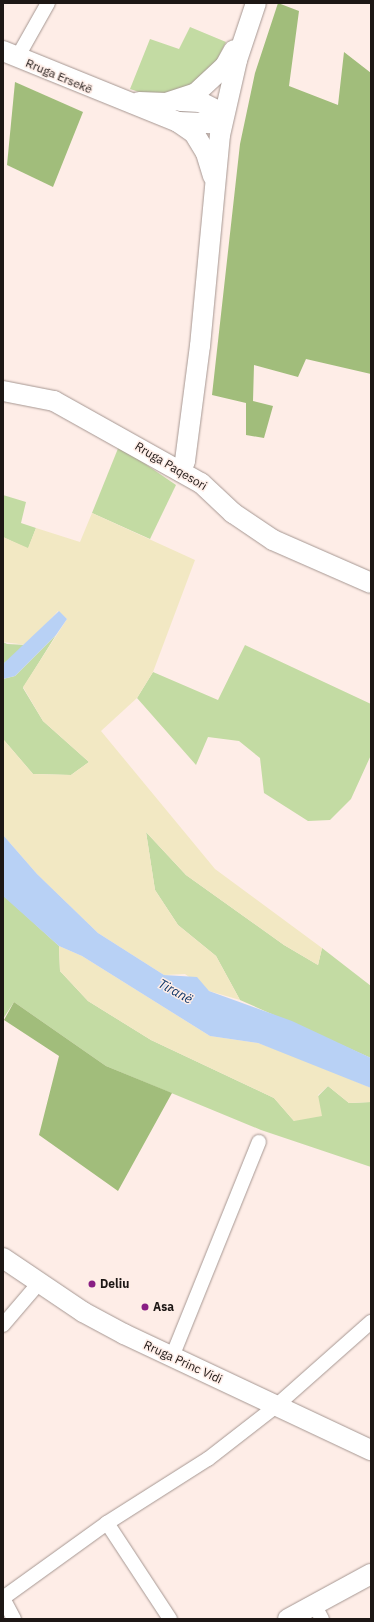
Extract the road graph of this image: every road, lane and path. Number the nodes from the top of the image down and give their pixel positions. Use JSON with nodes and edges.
{"nodes":[{"id":1,"x":48,"y":3,"type":"edge"},
{"id":2,"x":256,"y":3,"type":"edge"},
{"id":3,"x":249,"y":21,"type":"junction"},
{"id":4,"x":10,"y":54,"type":"edge"},
{"id":5,"x":116,"y":99,"type":"junction"},
{"id":6,"x":180,"y":100,"type":"junction"},
{"id":7,"x":224,"y":114,"type":"junction"},
{"id":8,"x":178,"y":122,"type":"junction"},
{"id":9,"x":215,"y":184,"type":"junction"},
{"id":10,"x":3,"y":391,"type":"edge"},
{"id":11,"x":180,"y":471,"type":"junction"},
{"id":12,"x":371,"y":583,"type":"edge"},
{"id":13,"x":259,"y":1142,"type":"dead end"},
{"id":14,"x":3,"y":1258,"type":"edge"},
{"id":15,"x":38,"y":1284,"type":"junction"},
{"id":16,"x":371,"y":1322,"type":"edge"},
{"id":17,"x":3,"y":1325,"type":"edge"},
{"id":18,"x":172,"y":1357,"type":"junction"},
{"id":19,"x":276,"y":1406,"type":"junction"},
{"id":20,"x":371,"y":1450,"type":"edge"},
{"id":21,"x":107,"y":1524,"type":"junction"},
{"id":22,"x":371,"y":1574,"type":"edge"},
{"id":23,"x":319,"y":1612,"type":"edge"},
{"id":24,"x":14,"y":1619,"type":"edge"},
{"id":25,"x":170,"y":1619,"type":"edge"},
{"id":26,"x":288,"y":1619,"type":"edge"}],
"edges":[{"from":1,"to":4,"type":"street"},
{"from":2,"to":3,"type":"street"},
{"from":3,"to":6,"type":"street"},
{"from":3,"to":7,"type":"street"},
{"from":4,"to":5,"type":"street","name":"Rruga Ersekë"},
{"from":5,"to":6,"type":"street"},
{"from":5,"to":8,"type":"street"},
{"from":6,"to":7,"type":"street"},
{"from":7,"to":8,"type":"street"},
{"from":7,"to":9,"type":"street"},
{"from":8,"to":9,"type":"street"},
{"from":9,"to":11,"type":"street"},
{"from":10,"to":11,"type":"street","name":"Rruga Paqesori"},
{"from":11,"to":12,"type":"street","name":"Rruga Paqesori"},
{"from":13,"to":18,"type":"street"},
{"from":14,"to":15,"type":"street","name":"Rruga Princ Vidi"},
{"from":15,"to":17,"type":"street"},
{"from":15,"to":18,"type":"street","name":"Rruga Princ Vidi"},
{"from":16,"to":19,"type":"street"},
{"from":18,"to":19,"type":"street","name":"Rruga Princ Vidi"},
{"from":19,"to":20,"type":"street","name":"Rruga Princ Vidi"},
{"from":19,"to":21,"type":"street"},
{"from":21,"to":24,"type":"street"},
{"from":21,"to":25,"type":"street"},
{"from":22,"to":23,"type":"street"},
{"from":23,"to":26,"type":"street"}]}
